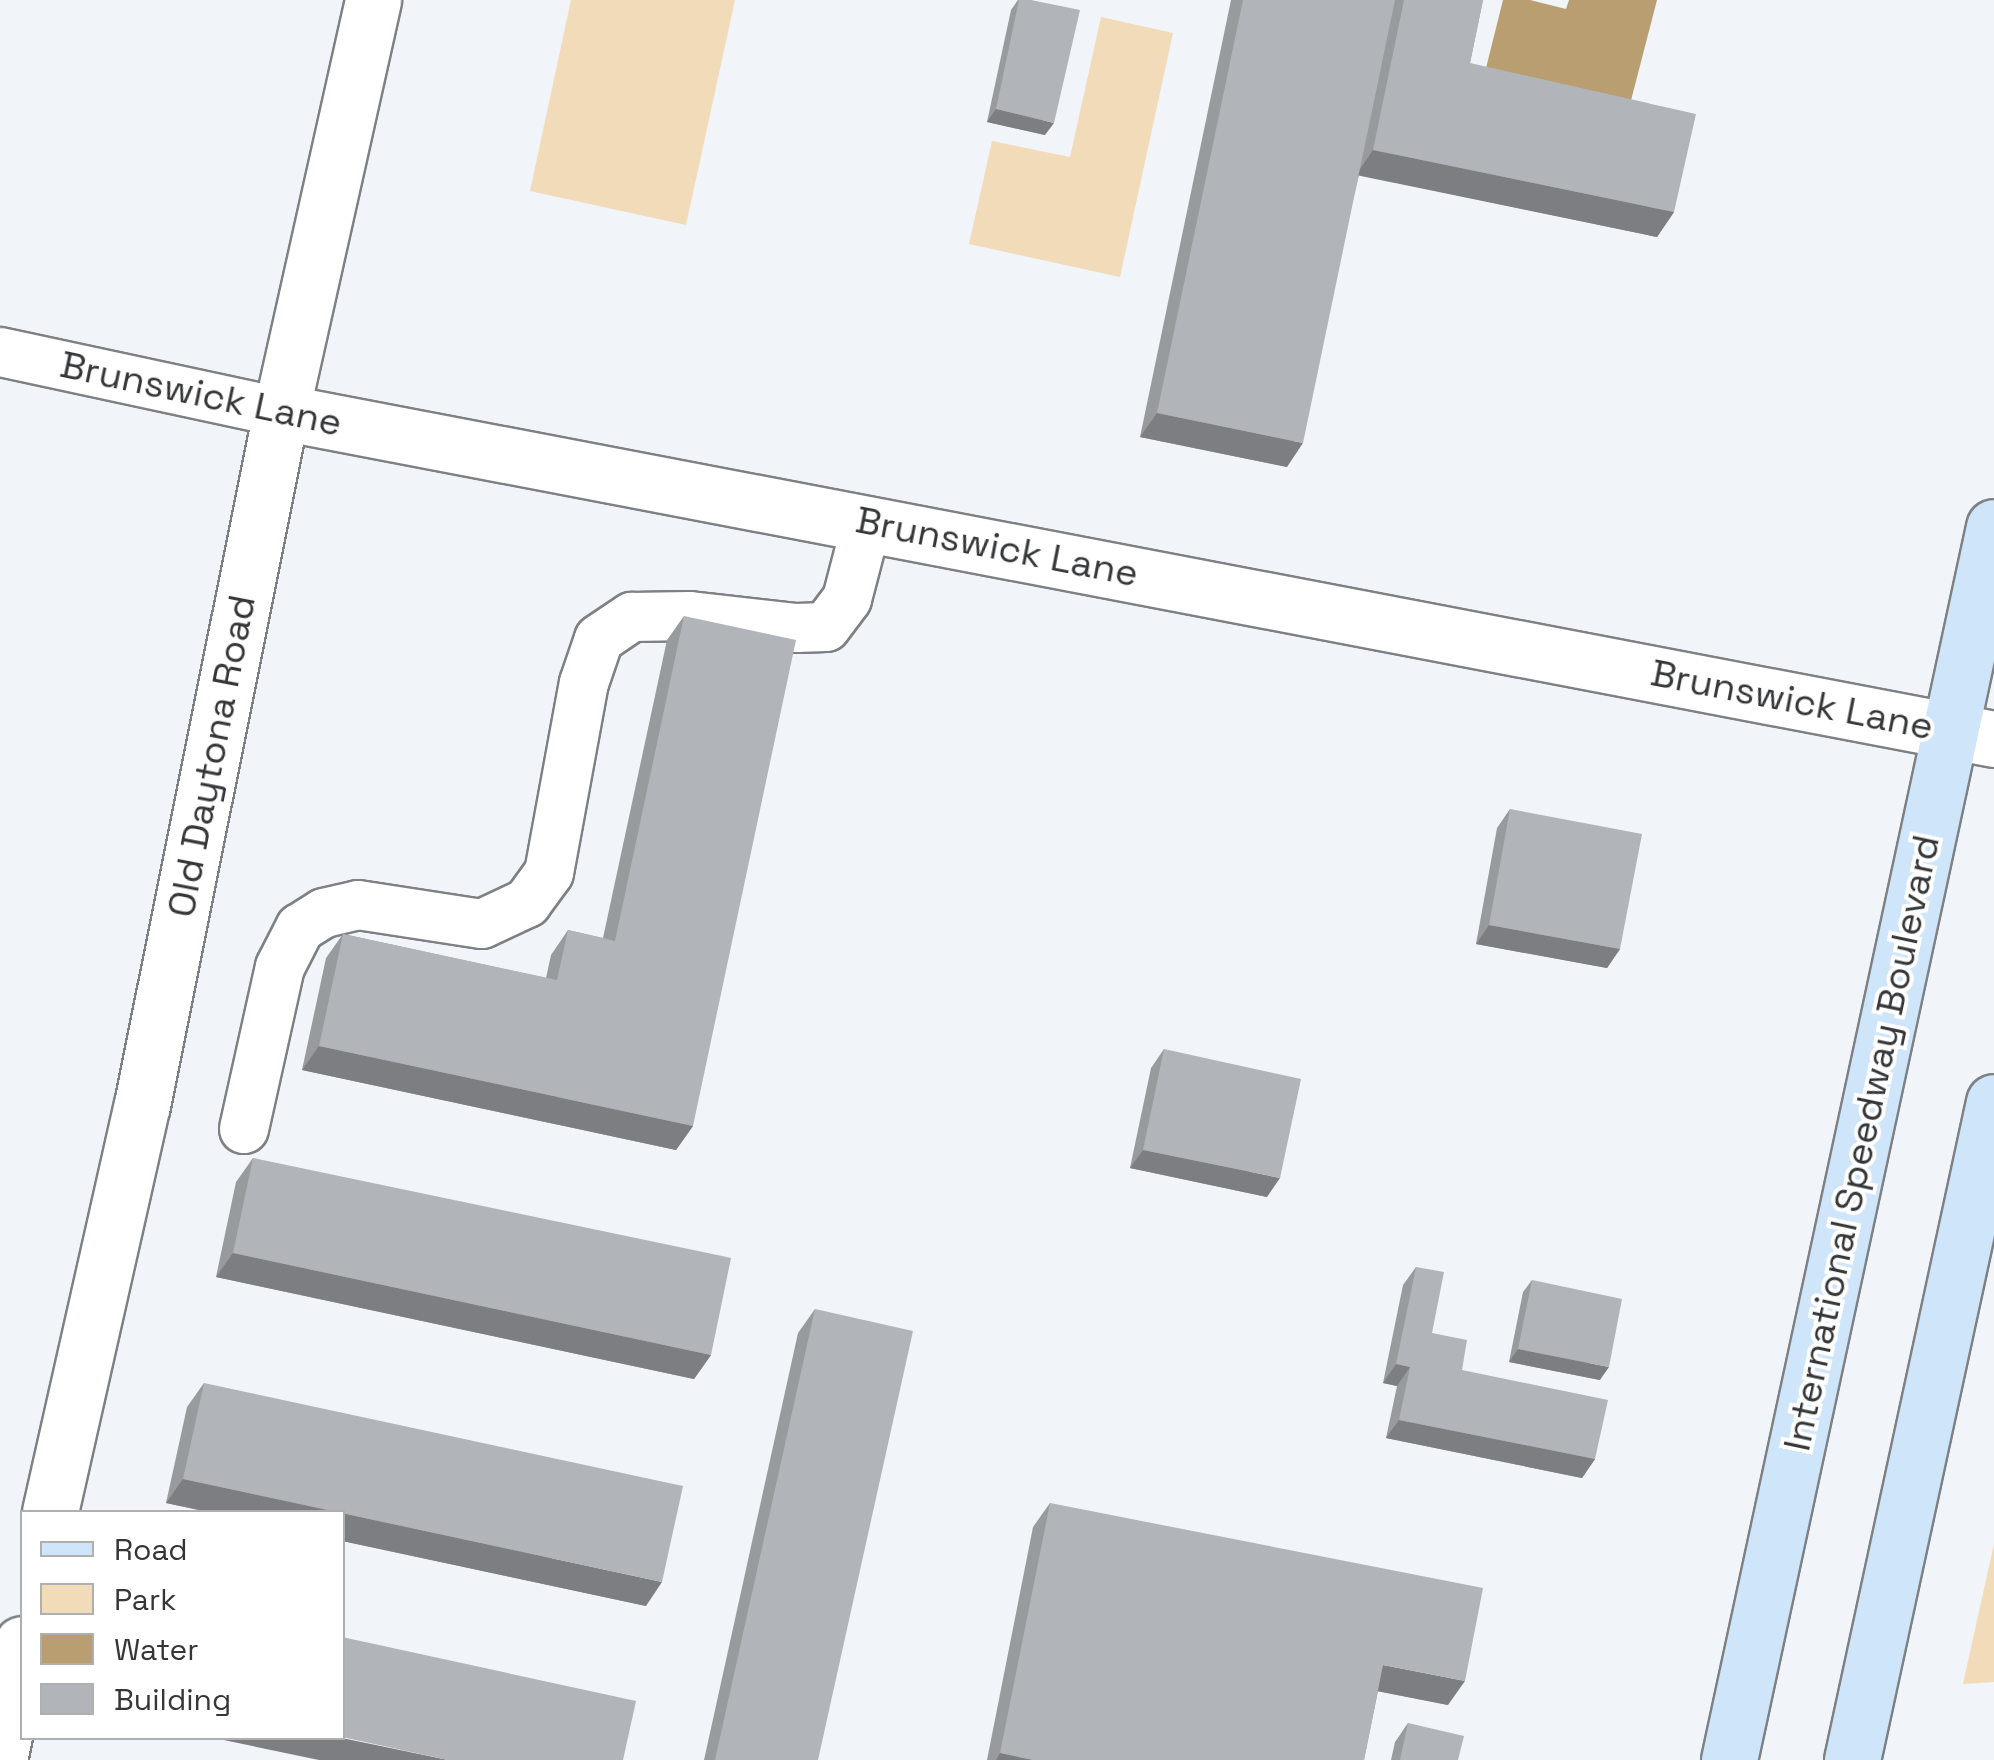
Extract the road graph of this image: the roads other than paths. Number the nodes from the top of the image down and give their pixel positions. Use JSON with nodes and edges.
{"nodes":[{"id":1,"x":373,"y":0,"type":"edge"},
{"id":2,"x":0,"y":352,"type":"edge"},
{"id":3,"x":281,"y":412,"type":"junction"},
{"id":4,"x":866,"y":522,"type":"junction"},
{"id":5,"x":1994,"y":527,"type":"edge"},
{"id":6,"x":1972,"y":734,"type":"edge"},
{"id":7,"x":1994,"y":1102,"type":"edge"},
{"id":8,"x":244,"y":1129,"type":"dead end"},
{"id":9,"x":50,"y":1510,"type":"edge"},
{"id":10,"x":20,"y":1654,"type":"edge"},
{"id":11,"x":0,"y":1756,"type":"edge"},
{"id":12,"x":1729,"y":1760,"type":"edge"},
{"id":13,"x":1852,"y":1760,"type":"edge"}],
"edges":[{"from":1,"to":3,"type":"street","name":"Old Daytona Road"},
{"from":2,"to":3,"type":"street","name":"Brunswick Lane"},
{"from":3,"to":4,"type":"street","name":"Brunswick Lane"},
{"from":3,"to":9,"type":"street","name":"Old Daytona Road"},
{"from":4,"to":6,"type":"street","name":"Brunswick Lane"},
{"from":4,"to":8,"type":"street"},
{"from":5,"to":6,"type":"main road","name":"International Speedway Boulevard"},
{"from":6,"to":12,"type":"main road","name":"International Speedway Boulevard"},
{"from":7,"to":13,"type":"main road"},
{"from":10,"to":11,"type":"street"}]}
